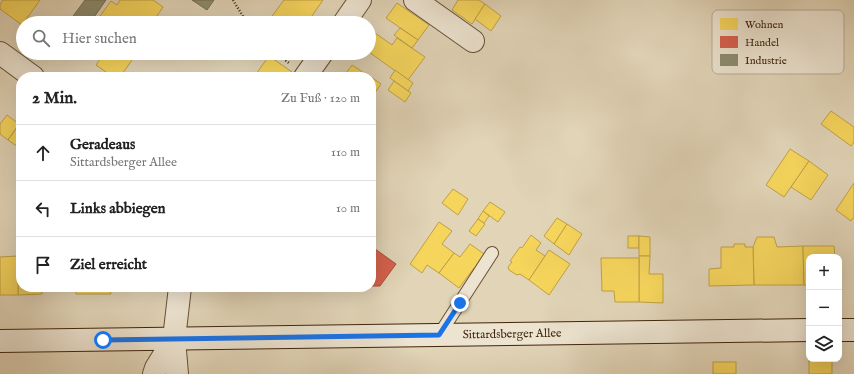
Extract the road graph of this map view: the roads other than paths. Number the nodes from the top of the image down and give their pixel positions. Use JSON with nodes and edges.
{"nodes":[{"id":1,"x":360,"y":0,"type":"edge"},
{"id":2,"x":415,"y":0,"type":"edge"},
{"id":3,"x":349,"y":16,"type":"edge"},
{"id":4,"x":474,"y":41,"type":"dead end"},
{"id":5,"x":0,"y":53,"type":"edge"},
{"id":6,"x":317,"y":60,"type":"edge"},
{"id":7,"x":26,"y":72,"type":"edge"},
{"id":8,"x":309,"y":72,"type":"edge"},
{"id":9,"x":492,"y":253,"type":"dead end"},
{"id":10,"x":179,"y":292,"type":"edge"},
{"id":11,"x":806,"y":330,"type":"edge"},
{"id":12,"x":842,"y":330,"type":"edge"},
{"id":13,"x":854,"y":330,"type":"edge"},
{"id":14,"x":439,"y":335,"type":"junction"},
{"id":15,"x":174,"y":339,"type":"junction"},
{"id":16,"x":0,"y":341,"type":"edge"},
{"id":17,"x":154,"y":374,"type":"edge"},
{"id":18,"x":177,"y":374,"type":"edge"}],
"edges":[{"from":1,"to":3,"type":"main road"},
{"from":2,"to":4,"type":"main road"},
{"from":5,"to":7,"type":"main road"},
{"from":6,"to":8,"type":"main road"},
{"from":9,"to":14,"type":"lane"},
{"from":10,"to":15,"type":"main road"},
{"from":11,"to":14,"type":"main road","name":"Sittardsberger Allee"},
{"from":12,"to":13,"type":"main road"},
{"from":14,"to":15,"type":"main road","name":"Sittardsberger Allee"},
{"from":15,"to":16,"type":"main road","name":"Sittardsberger Allee"},
{"from":15,"to":17,"type":"main road"},
{"from":15,"to":18,"type":"main road"}]}
